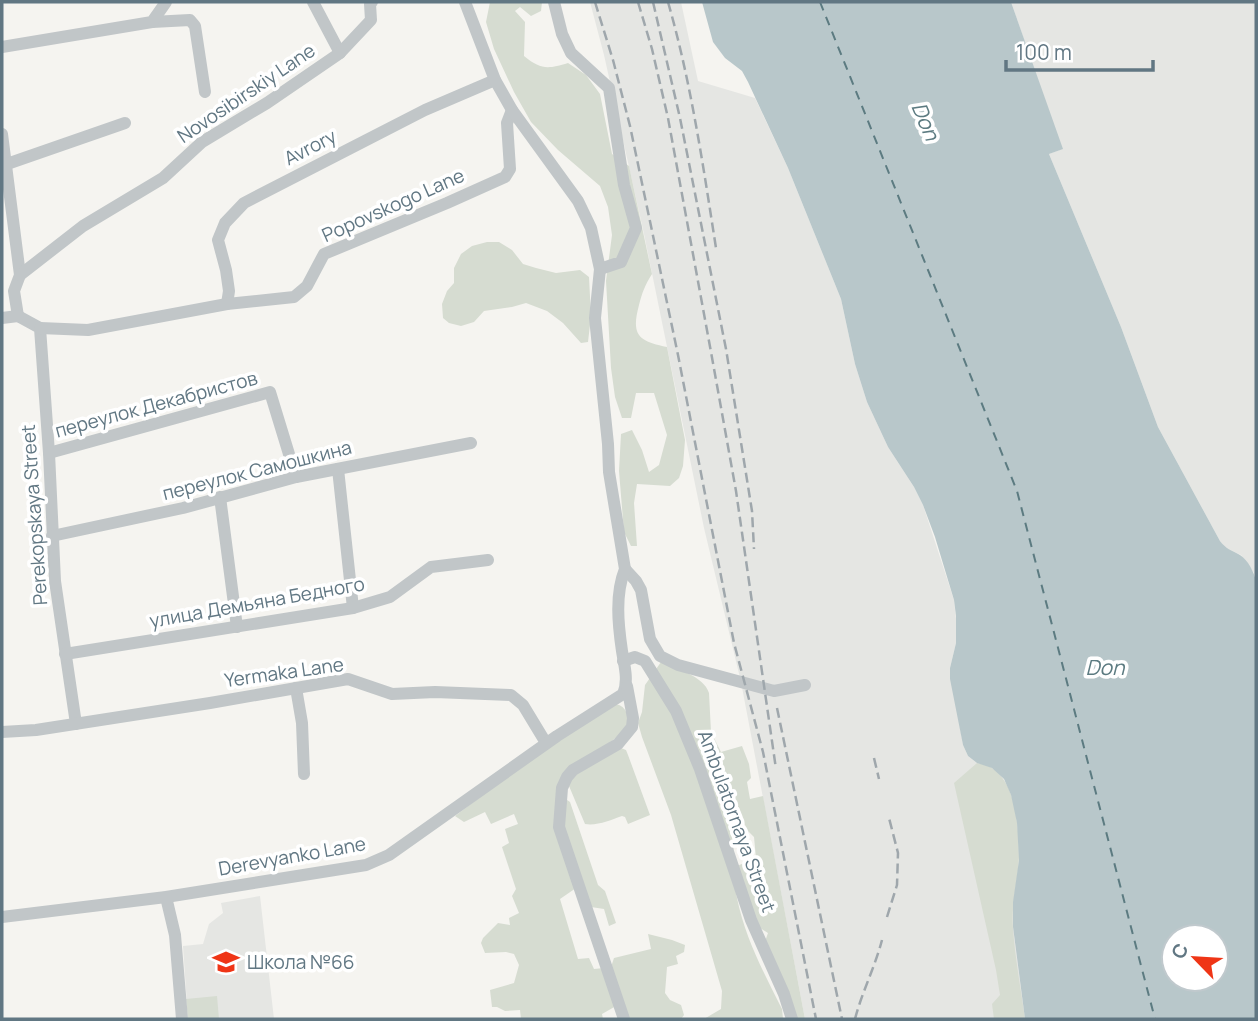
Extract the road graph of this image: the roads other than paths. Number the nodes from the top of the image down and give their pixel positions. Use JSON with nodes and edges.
{"nodes":[{"id":1,"x":166,"y":2,"type":"edge"},
{"id":2,"x":313,"y":2,"type":"edge"},
{"id":3,"x":372,"y":2,"type":"edge"},
{"id":4,"x":465,"y":2,"type":"edge"},
{"id":5,"x":554,"y":2,"type":"edge"},
{"id":6,"x":152,"y":22,"type":"junction"},
{"id":7,"x":2,"y":47,"type":"edge"},
{"id":8,"x":340,"y":53,"type":"junction"},
{"id":9,"x":495,"y":79,"type":"junction"},
{"id":10,"x":205,"y":92,"type":"dead end"},
{"id":11,"x":512,"y":110,"type":"junction"},
{"id":12,"x":125,"y":123,"type":"dead end"},
{"id":13,"x":2,"y":134,"type":"edge"},
{"id":14,"x":7,"y":164,"type":"junction"},
{"id":15,"x":600,"y":269,"type":"junction"},
{"id":16,"x":20,"y":275,"type":"junction"},
{"id":17,"x":227,"y":304,"type":"junction"},
{"id":18,"x":18,"y":316,"type":"junction"},
{"id":19,"x":2,"y":318,"type":"edge"},
{"id":20,"x":40,"y":328,"type":"junction"},
{"id":21,"x":471,"y":443,"type":"dead end"},
{"id":22,"x":49,"y":453,"type":"junction"},
{"id":23,"x":338,"y":469,"type":"junction"},
{"id":24,"x":296,"y":477,"type":"junction"},
{"id":25,"x":220,"y":497,"type":"junction"},
{"id":26,"x":52,"y":536,"type":"junction"},
{"id":27,"x":488,"y":560,"type":"dead end"},
{"id":28,"x":625,"y":569,"type":"junction"},
{"id":29,"x":353,"y":608,"type":"junction"},
{"id":30,"x":237,"y":627,"type":"junction"},
{"id":31,"x":65,"y":654,"type":"junction"},
{"id":32,"x":623,"y":660,"type":"junction"},
{"id":33,"x":805,"y":685,"type":"dead end"},
{"id":34,"x":296,"y":688,"type":"junction"},
{"id":35,"x":625,"y":690,"type":"junction"},
{"id":36,"x":76,"y":724,"type":"junction"},
{"id":37,"x":2,"y":732,"type":"edge"},
{"id":38,"x":546,"y":743,"type":"junction"},
{"id":39,"x":304,"y":774,"type":"dead end"},
{"id":40,"x":166,"y":897,"type":"junction"},
{"id":41,"x":2,"y":918,"type":"edge"},
{"id":42,"x":182,"y":1019,"type":"edge"},
{"id":43,"x":624,"y":1019,"type":"edge"},
{"id":44,"x":792,"y":1019,"type":"edge"}],
"edges":[{"from":1,"to":6,"type":"street"},
{"from":2,"to":8,"type":"street"},
{"from":3,"to":8,"type":"street","name":"Novosibirskiy Lane"},
{"from":4,"to":9,"type":"street"},
{"from":5,"to":15,"type":"street"},
{"from":6,"to":7,"type":"street"},
{"from":6,"to":10,"type":"street"},
{"from":8,"to":16,"type":"street","name":"Novosibirskiy Lane"},
{"from":9,"to":11,"type":"street"},
{"from":9,"to":17,"type":"street","name":"Avrory"},
{"from":11,"to":15,"type":"street"},
{"from":11,"to":17,"type":"street","name":"Popovskogo Lane"},
{"from":12,"to":14,"type":"street"},
{"from":13,"to":14,"type":"street"},
{"from":14,"to":16,"type":"street"},
{"from":15,"to":28,"type":"street"},
{"from":16,"to":18,"type":"street"},
{"from":17,"to":20,"type":"street","name":"Popovskogo Lane"},
{"from":18,"to":19,"type":"street"},
{"from":18,"to":20,"type":"street"},
{"from":20,"to":22,"type":"street","name":"Perekopskaya Street"},
{"from":21,"to":23,"type":"street","name":"переулок Самошкина"},
{"from":22,"to":24,"type":"street","name":"переулок Декабристов"},
{"from":22,"to":26,"type":"street","name":"Perekopskaya Street"},
{"from":23,"to":24,"type":"street","name":"переулок Самошкина"},
{"from":23,"to":29,"type":"street"},
{"from":24,"to":25,"type":"street","name":"переулок Самошкина"},
{"from":25,"to":26,"type":"street","name":"переулок Самошкина"},
{"from":25,"to":30,"type":"street"},
{"from":26,"to":31,"type":"street","name":"Perekopskaya Street"},
{"from":27,"to":29,"type":"street","name":"улица Демьяна Бедного"},
{"from":28,"to":32,"type":"street"},
{"from":28,"to":33,"type":"street"},
{"from":29,"to":30,"type":"street","name":"улица Демьяна Бедного"},
{"from":30,"to":31,"type":"street","name":"улица Демьяна Бедного"},
{"from":31,"to":36,"type":"street","name":"Perekopskaya Street"},
{"from":32,"to":35,"type":"street"},
{"from":32,"to":44,"type":"street","name":"Ambulatornaya Street"},
{"from":34,"to":36,"type":"street","name":"Yermaka Lane"},
{"from":34,"to":38,"type":"street","name":"Yermaka Lane"},
{"from":34,"to":39,"type":"street"},
{"from":35,"to":38,"type":"street","name":"Derevyanko Lane"},
{"from":35,"to":43,"type":"street"},
{"from":36,"to":37,"type":"street","name":"Yermaka Lane"},
{"from":38,"to":40,"type":"street","name":"Derevyanko Lane"},
{"from":40,"to":41,"type":"street","name":"Derevyanko Lane"},
{"from":40,"to":42,"type":"street"}]}
